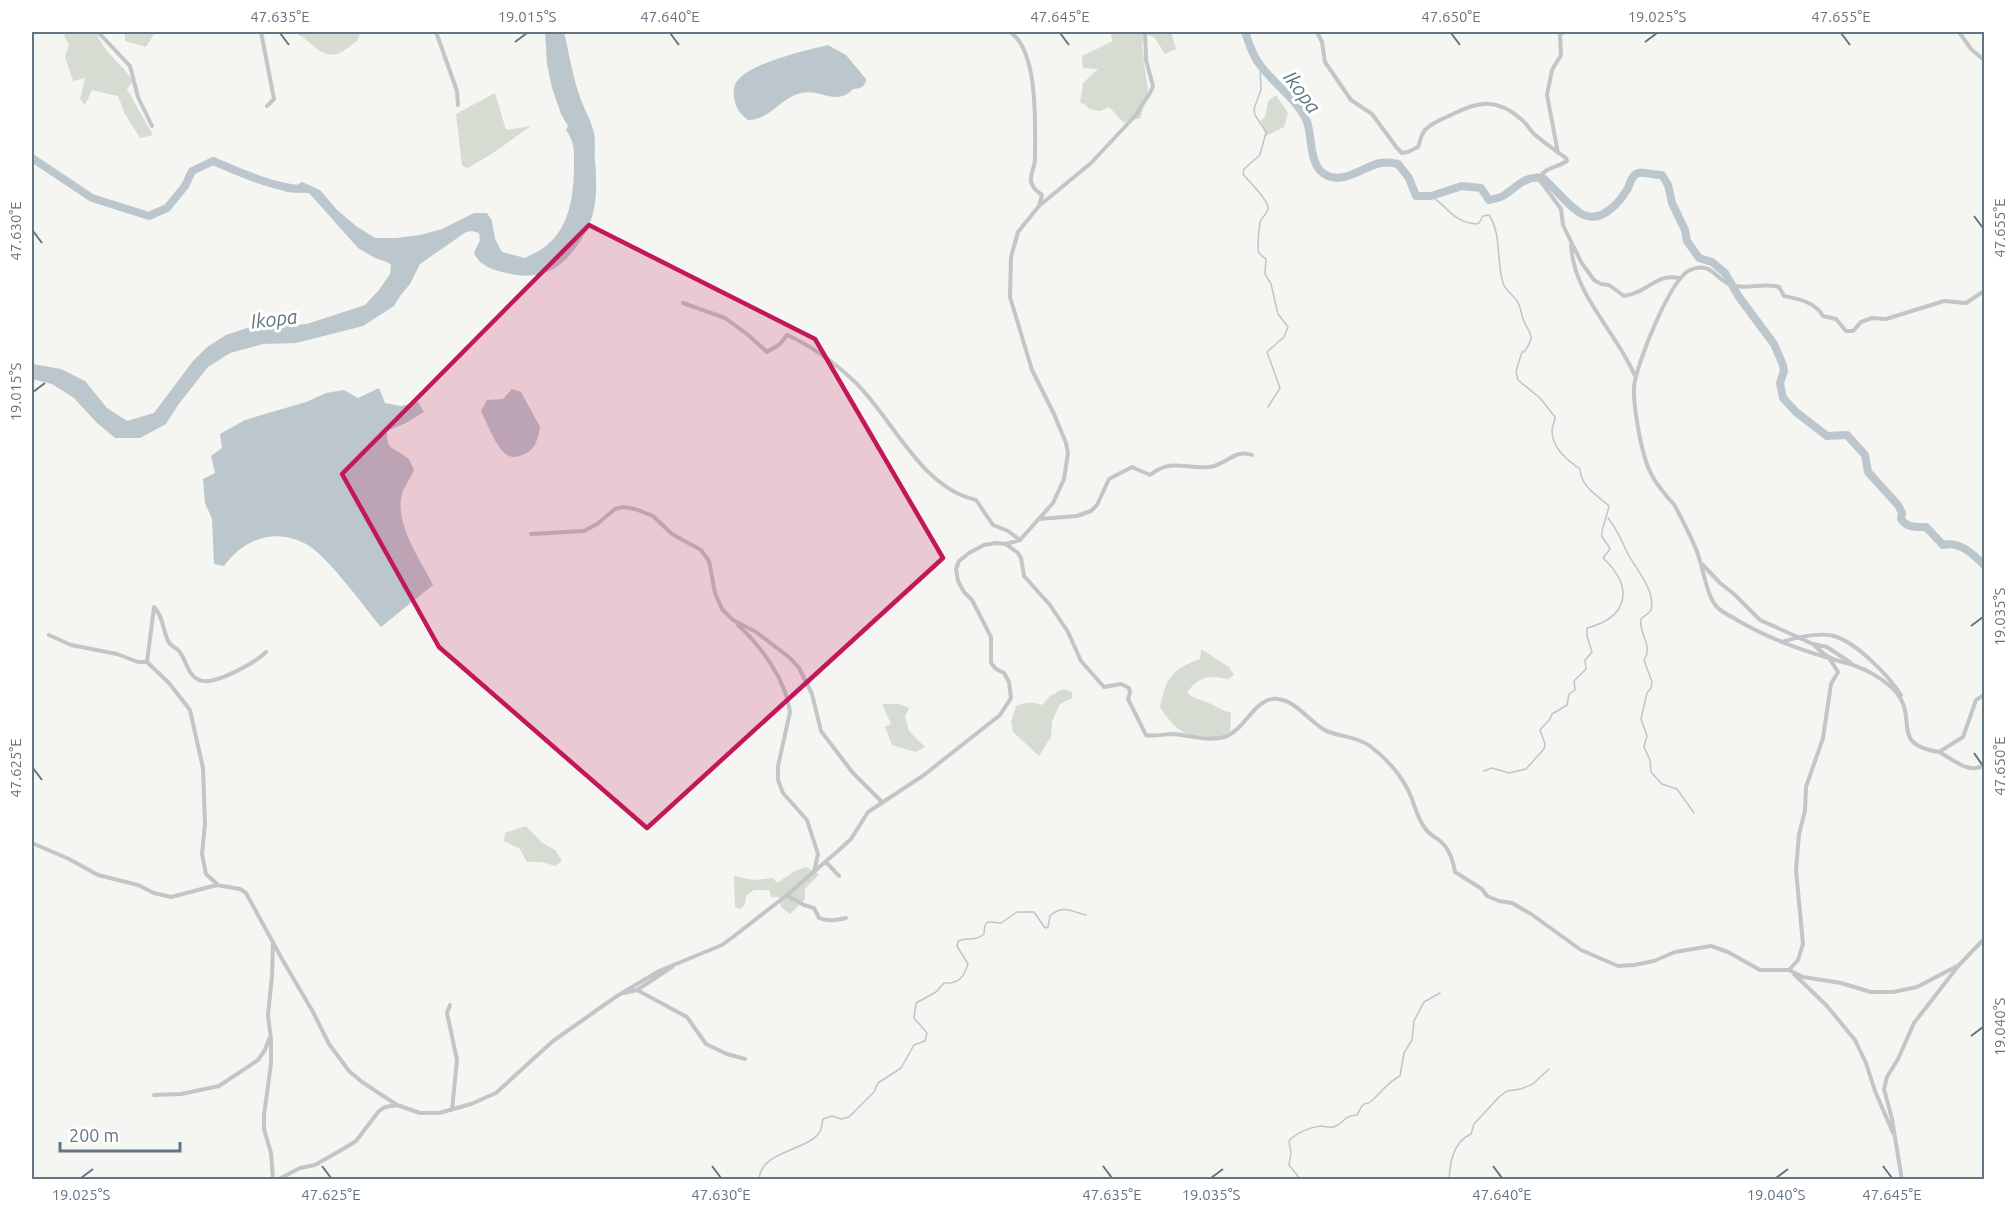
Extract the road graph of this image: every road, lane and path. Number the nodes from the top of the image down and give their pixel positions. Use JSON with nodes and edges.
{"nodes":[{"id":1,"x":98,"y":32,"type":"edge"},
{"id":2,"x":261,"y":32,"type":"edge"},
{"id":3,"x":436,"y":32,"type":"edge"},
{"id":4,"x":1011,"y":32,"type":"edge"},
{"id":5,"x":1145,"y":32,"type":"edge"},
{"id":6,"x":1317,"y":32,"type":"edge"},
{"id":7,"x":1563,"y":32,"type":"edge"},
{"id":8,"x":1959,"y":32,"type":"edge"},
{"id":9,"x":1984,"y":60,"type":"edge"},
{"id":10,"x":458,"y":105,"type":"dead end"},
{"id":11,"x":267,"y":106,"type":"dead end"},
{"id":12,"x":152,"y":126,"type":"dead end"},
{"id":13,"x":1558,"y":153,"type":"junction"},
{"id":14,"x":1039,"y":206,"type":"junction"},
{"id":15,"x":1570,"y":241,"type":"junction"},
{"id":16,"x":1679,"y":278,"type":"junction"},
{"id":17,"x":1984,"y":291,"type":"edge"},
{"id":18,"x":682,"y":303,"type":"dead end"},
{"id":19,"x":1635,"y":377,"type":"junction"},
{"id":20,"x":1252,"y":455,"type":"dead end"},
{"id":21,"x":1038,"y":519,"type":"junction"},
{"id":22,"x":531,"y":534,"type":"dead end"},
{"id":23,"x":1020,"y":540,"type":"junction"},
{"id":24,"x":1006,"y":544,"type":"junction"},
{"id":25,"x":1702,"y":564,"type":"junction"},
{"id":26,"x":733,"y":620,"type":"junction"},
{"id":27,"x":49,"y":635,"type":"dead end"},
{"id":28,"x":1798,"y":637,"type":"junction"},
{"id":29,"x":1782,"y":642,"type":"junction"},
{"id":30,"x":1813,"y":644,"type":"junction"},
{"id":31,"x":266,"y":652,"type":"dead end"},
{"id":32,"x":1829,"y":658,"type":"junction"},
{"id":33,"x":147,"y":662,"type":"junction"},
{"id":34,"x":1853,"y":664,"type":"junction"},
{"id":35,"x":1984,"y":695,"type":"edge"},
{"id":36,"x":1904,"y":704,"type":"junction"},
{"id":37,"x":1940,"y":752,"type":"junction"},
{"id":38,"x":1984,"y":761,"type":"edge"},
{"id":39,"x":882,"y":802,"type":"junction"},
{"id":40,"x":32,"y":843,"type":"edge"},
{"id":41,"x":826,"y":861,"type":"junction"},
{"id":42,"x":814,"y":872,"type":"junction"},
{"id":43,"x":839,"y":876,"type":"dead end"},
{"id":44,"x":217,"y":885,"type":"junction"},
{"id":45,"x":787,"y":895,"type":"junction"},
{"id":46,"x":846,"y":918,"type":"dead end"},
{"id":47,"x":1984,"y":939,"type":"edge"},
{"id":48,"x":273,"y":942,"type":"junction"},
{"id":49,"x":675,"y":964,"type":"junction"},
{"id":50,"x":1959,"y":965,"type":"junction"},
{"id":51,"x":1789,"y":970,"type":"junction"},
{"id":52,"x":637,"y":990,"type":"junction"},
{"id":53,"x":617,"y":996,"type":"junction"},
{"id":54,"x":450,"y":1005,"type":"dead end"},
{"id":55,"x":270,"y":1037,"type":"junction"},
{"id":56,"x":745,"y":1059,"type":"dead end"},
{"id":57,"x":154,"y":1095,"type":"dead end"},
{"id":58,"x":397,"y":1105,"type":"junction"},
{"id":59,"x":452,"y":1110,"type":"junction"},
{"id":60,"x":1896,"y":1142,"type":"junction"},
{"id":61,"x":275,"y":1179,"type":"edge"},
{"id":62,"x":1902,"y":1179,"type":"edge"}],
"edges":[{"from":1,"to":12,"type":"street"},
{"from":2,"to":11,"type":"street"},
{"from":3,"to":10,"type":"street"},
{"from":4,"to":14,"type":"street"},
{"from":5,"to":14,"type":"street"},
{"from":6,"to":13,"type":"street"},
{"from":7,"to":13,"type":"street"},
{"from":8,"to":9,"type":"street"},
{"from":13,"to":15,"type":"street"},
{"from":14,"to":21,"type":"street"},
{"from":15,"to":16,"type":"street"},
{"from":15,"to":19,"type":"street"},
{"from":16,"to":17,"type":"street"},
{"from":16,"to":19,"type":"street"},
{"from":18,"to":23,"type":"street"},
{"from":19,"to":25,"type":"street"},
{"from":20,"to":21,"type":"street"},
{"from":21,"to":23,"type":"street"},
{"from":22,"to":26,"type":"street"},
{"from":23,"to":24,"type":"street"},
{"from":24,"to":39,"type":"street"},
{"from":24,"to":51,"type":"street"},
{"from":25,"to":28,"type":"street"},
{"from":25,"to":29,"type":"street"},
{"from":26,"to":39,"type":"street"},
{"from":26,"to":42,"type":"street"},
{"from":27,"to":33,"type":"street"},
{"from":28,"to":29,"type":"street"},
{"from":28,"to":30,"type":"street"},
{"from":28,"to":36,"type":"street"},
{"from":29,"to":32,"type":"street"},
{"from":30,"to":32,"type":"street"},
{"from":30,"to":34,"type":"street"},
{"from":31,"to":33,"type":"street"},
{"from":32,"to":34,"type":"street"},
{"from":32,"to":51,"type":"street"},
{"from":33,"to":44,"type":"street"},
{"from":34,"to":36,"type":"street"},
{"from":35,"to":37,"type":"street"},
{"from":36,"to":37,"type":"street"},
{"from":37,"to":38,"type":"street"},
{"from":39,"to":41,"type":"street"},
{"from":40,"to":44,"type":"street"},
{"from":41,"to":42,"type":"street"},
{"from":41,"to":43,"type":"street"},
{"from":42,"to":45,"type":"street"},
{"from":44,"to":48,"type":"street"},
{"from":45,"to":46,"type":"street"},
{"from":45,"to":49,"type":"street"},
{"from":47,"to":50,"type":"street"},
{"from":48,"to":55,"type":"street"},
{"from":48,"to":58,"type":"street"},
{"from":49,"to":52,"type":"street"},
{"from":49,"to":53,"type":"street"},
{"from":50,"to":51,"type":"street"},
{"from":50,"to":60,"type":"street"},
{"from":51,"to":60,"type":"street"},
{"from":52,"to":53,"type":"street"},
{"from":52,"to":56,"type":"street"},
{"from":53,"to":59,"type":"street"},
{"from":54,"to":59,"type":"street"},
{"from":55,"to":57,"type":"street"},
{"from":55,"to":61,"type":"street"},
{"from":58,"to":59,"type":"street"},
{"from":58,"to":61,"type":"street"},
{"from":60,"to":62,"type":"street"}]}
